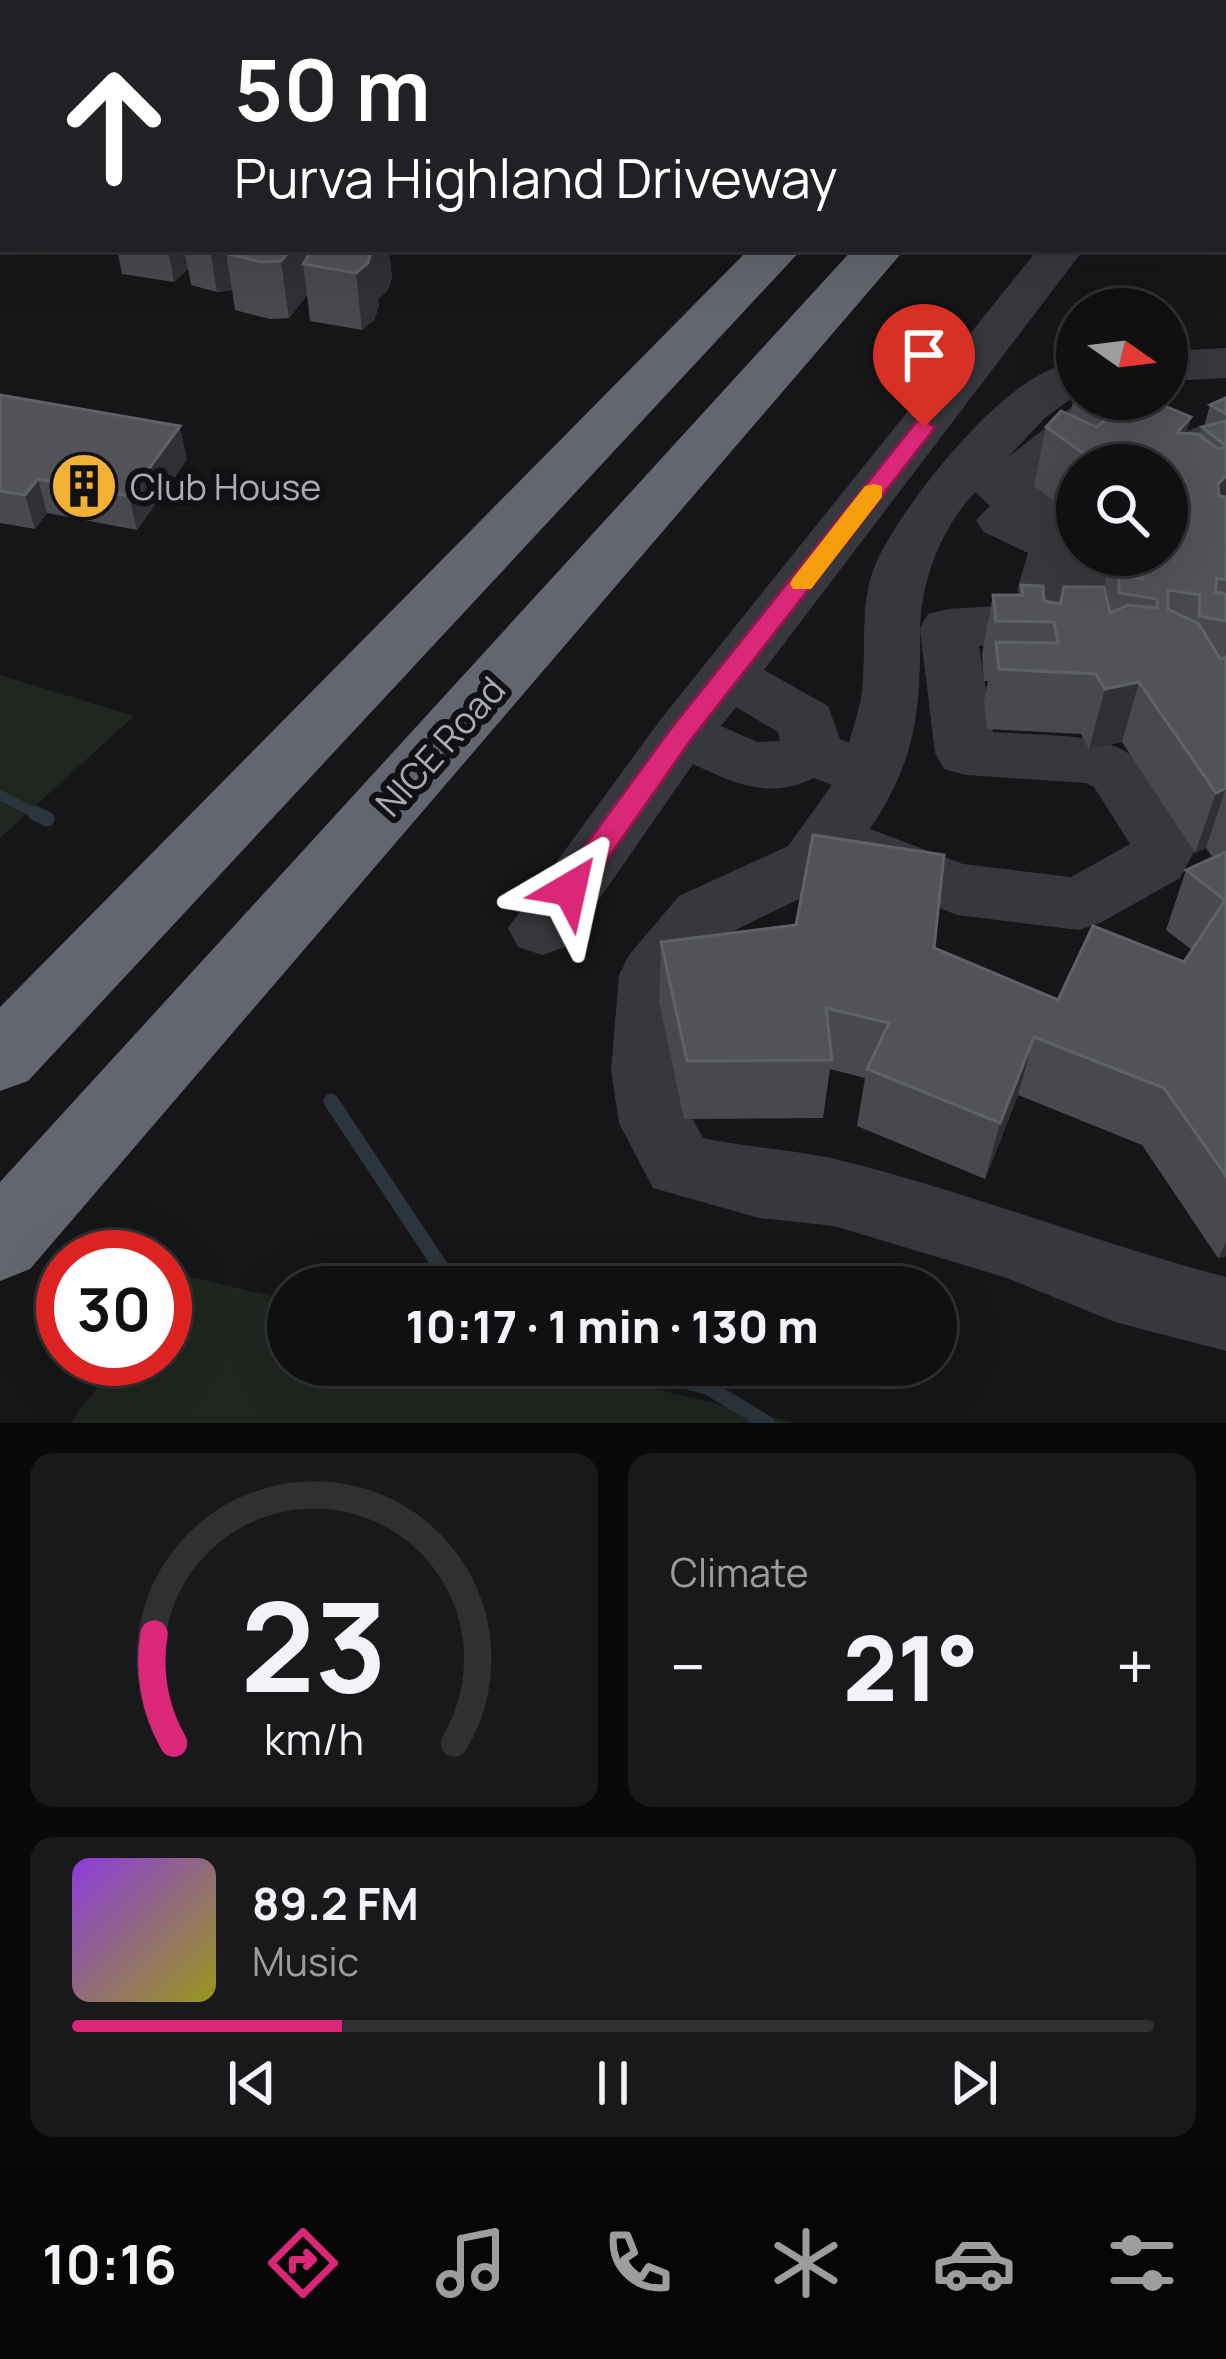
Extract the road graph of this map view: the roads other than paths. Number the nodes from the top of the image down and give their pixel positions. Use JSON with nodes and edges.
{"nodes":[{"id":1,"x":774,"y":252,"type":"edge"},
{"id":2,"x":877,"y":252,"type":"edge"},
{"id":3,"x":1060,"y":252,"type":"edge"},
{"id":4,"x":1226,"y":363,"type":"edge"},
{"id":5,"x":1188,"y":365,"type":"edge"},
{"id":6,"x":1056,"y":385,"type":"edge"},
{"id":7,"x":1226,"y":433,"type":"edge"},
{"id":8,"x":1000,"y":490,"type":"junction"},
{"id":9,"x":1056,"y":519,"type":"edge"},
{"id":10,"x":1094,"y":576,"type":"edge"},
{"id":11,"x":1045,"y":590,"type":"edge"},
{"id":12,"x":730,"y":677,"type":"junction"},
{"id":13,"x":682,"y":734,"type":"junction"},
{"id":14,"x":1056,"y":757,"type":"junction"},
{"id":15,"x":842,"y":764,"type":"junction"},
{"id":16,"x":1103,"y":820,"type":"dead end"},
{"id":17,"x":830,"y":837,"type":"junction"},
{"id":18,"x":542,"y":928,"type":"dead end"},
{"id":19,"x":0,"y":1058,"type":"edge"},
{"id":20,"x":0,"y":1242,"type":"edge"},
{"id":21,"x":1226,"y":1314,"type":"edge"}],
"edges":[{"from":1,"to":19,"type":"highway"},
{"from":2,"to":20,"type":"highway","name":"NICE Road"},
{"from":3,"to":12,"type":"street"},
{"from":4,"to":5,"type":"street"},
{"from":6,"to":15,"type":"street"},
{"from":7,"to":8,"type":"street"},
{"from":8,"to":9,"type":"street"},
{"from":8,"to":11,"type":"street"},
{"from":10,"to":14,"type":"street"},
{"from":12,"to":13,"type":"street"},
{"from":12,"to":15,"type":"street"},
{"from":13,"to":15,"type":"street"},
{"from":13,"to":18,"type":"street"},
{"from":14,"to":16,"type":"street"},
{"from":14,"to":17,"type":"street"},
{"from":15,"to":17,"type":"street"},
{"from":17,"to":21,"type":"street"}]}
